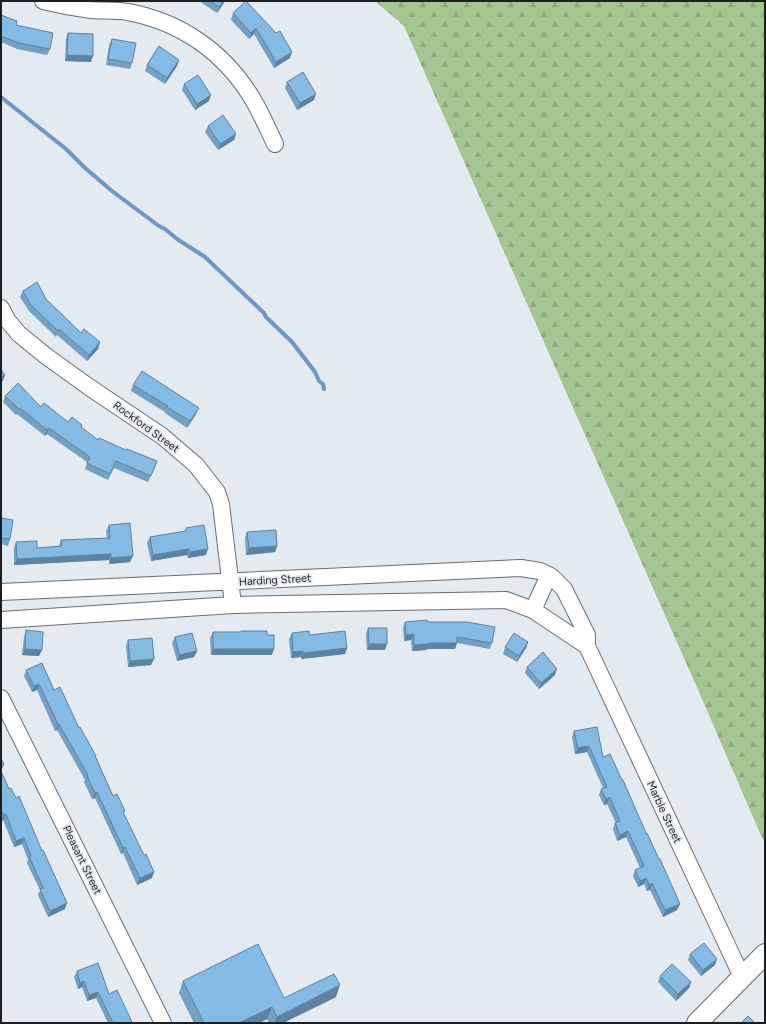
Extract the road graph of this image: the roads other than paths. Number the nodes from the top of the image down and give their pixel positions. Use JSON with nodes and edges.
{"nodes":[{"id":1,"x":43,"y":1,"type":"edge"},
{"id":2,"x":275,"y":144,"type":"dead end"},
{"id":3,"x":1,"y":308,"type":"edge"},
{"id":4,"x":549,"y":575,"type":"junction"},
{"id":5,"x":231,"y":582,"type":"junction"},
{"id":6,"x":1,"y":592,"type":"edge"},
{"id":7,"x":233,"y":605,"type":"junction"},
{"id":8,"x":533,"y":610,"type":"junction"},
{"id":9,"x":1,"y":620,"type":"edge"},
{"id":10,"x":587,"y":646,"type":"junction"},
{"id":11,"x":1,"y":698,"type":"edge"},
{"id":12,"x":765,"y":954,"type":"edge"},
{"id":13,"x":742,"y":977,"type":"junction"},
{"id":14,"x":163,"y":1023,"type":"edge"},
{"id":15,"x":697,"y":1023,"type":"edge"}],
"edges":[{"from":1,"to":2,"type":"street"},
{"from":3,"to":5,"type":"street","name":"Rockford Street"},
{"from":4,"to":5,"type":"street","name":"Harding Street"},
{"from":4,"to":8,"type":"street"},
{"from":4,"to":10,"type":"street","name":"Marble Street"},
{"from":5,"to":6,"type":"street","name":"Harding Street"},
{"from":5,"to":7,"type":"street","name":"Rockford Street"},
{"from":7,"to":8,"type":"street"},
{"from":7,"to":9,"type":"street"},
{"from":8,"to":10,"type":"street"},
{"from":10,"to":13,"type":"street","name":"Marble Street"},
{"from":11,"to":14,"type":"street","name":"Pleasant Street"},
{"from":12,"to":13,"type":"main road"},
{"from":13,"to":15,"type":"main road"}]}
